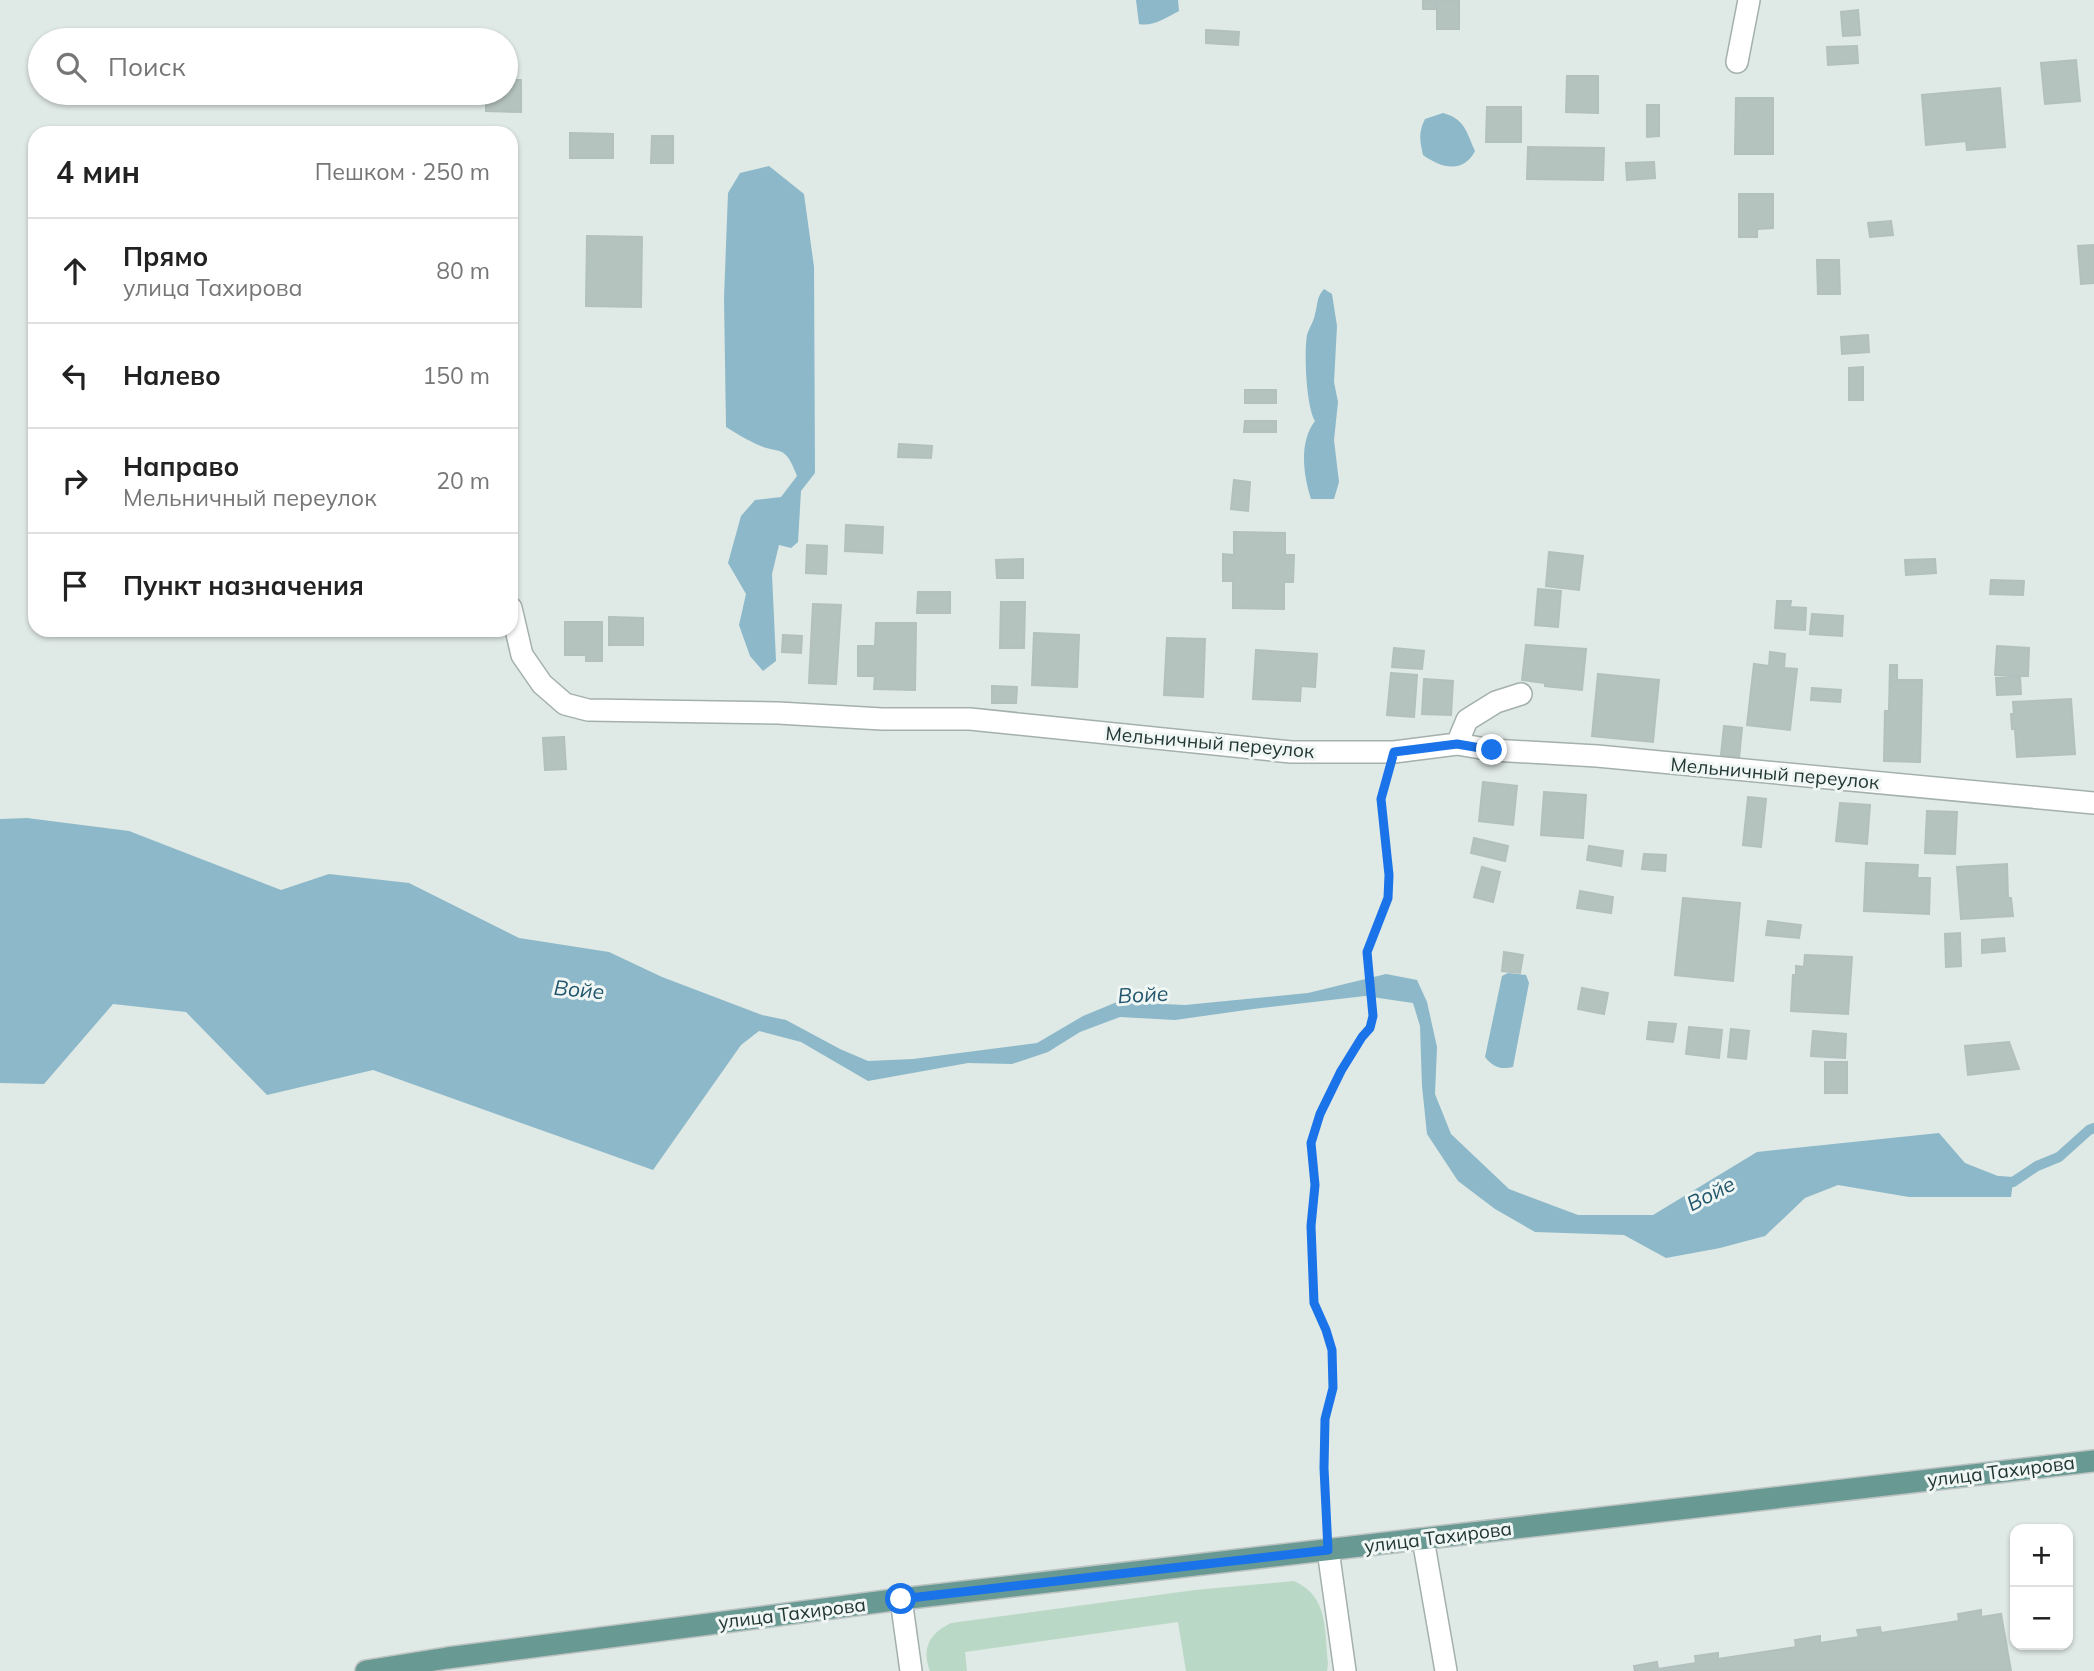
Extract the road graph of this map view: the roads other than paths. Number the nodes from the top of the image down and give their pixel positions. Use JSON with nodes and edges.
{"nodes":[{"id":1,"x":1749,"y":0,"type":"edge"},
{"id":2,"x":1737,"y":62,"type":"dead end"},
{"id":3,"x":518,"y":637,"type":"edge"},
{"id":4,"x":1521,"y":694,"type":"dead end"},
{"id":5,"x":1457,"y":744,"type":"junction"},
{"id":6,"x":2094,"y":803,"type":"edge"},
{"id":7,"x":2094,"y":1461,"type":"edge"},
{"id":8,"x":1423,"y":1539,"type":"junction"},
{"id":9,"x":1328,"y":1550,"type":"junction"},
{"id":10,"x":901,"y":1599,"type":"junction"},
{"id":11,"x":448,"y":1664,"type":"edge"},
{"id":12,"x":366,"y":1671,"type":"edge"},
{"id":13,"x":911,"y":1671,"type":"edge"},
{"id":14,"x":1345,"y":1671,"type":"edge"},
{"id":15,"x":1446,"y":1671,"type":"edge"}],
"edges":[{"from":1,"to":2,"type":"street"},
{"from":3,"to":5,"type":"street","name":"Мельничный переулок"},
{"from":4,"to":5,"type":"street"},
{"from":5,"to":6,"type":"street","name":"Мельничный переулок"},
{"from":7,"to":8,"type":"main road","name":"улица Тахирова"},
{"from":8,"to":9,"type":"main road","name":"улица Тахирова"},
{"from":8,"to":15,"type":"street"},
{"from":9,"to":10,"type":"main road","name":"улица Тахирова"},
{"from":9,"to":14,"type":"street"},
{"from":10,"to":11,"type":"main road","name":"улица Тахирова"},
{"from":10,"to":13,"type":"street"},
{"from":11,"to":12,"type":"main road","name":"улица Тахирова"}]}
